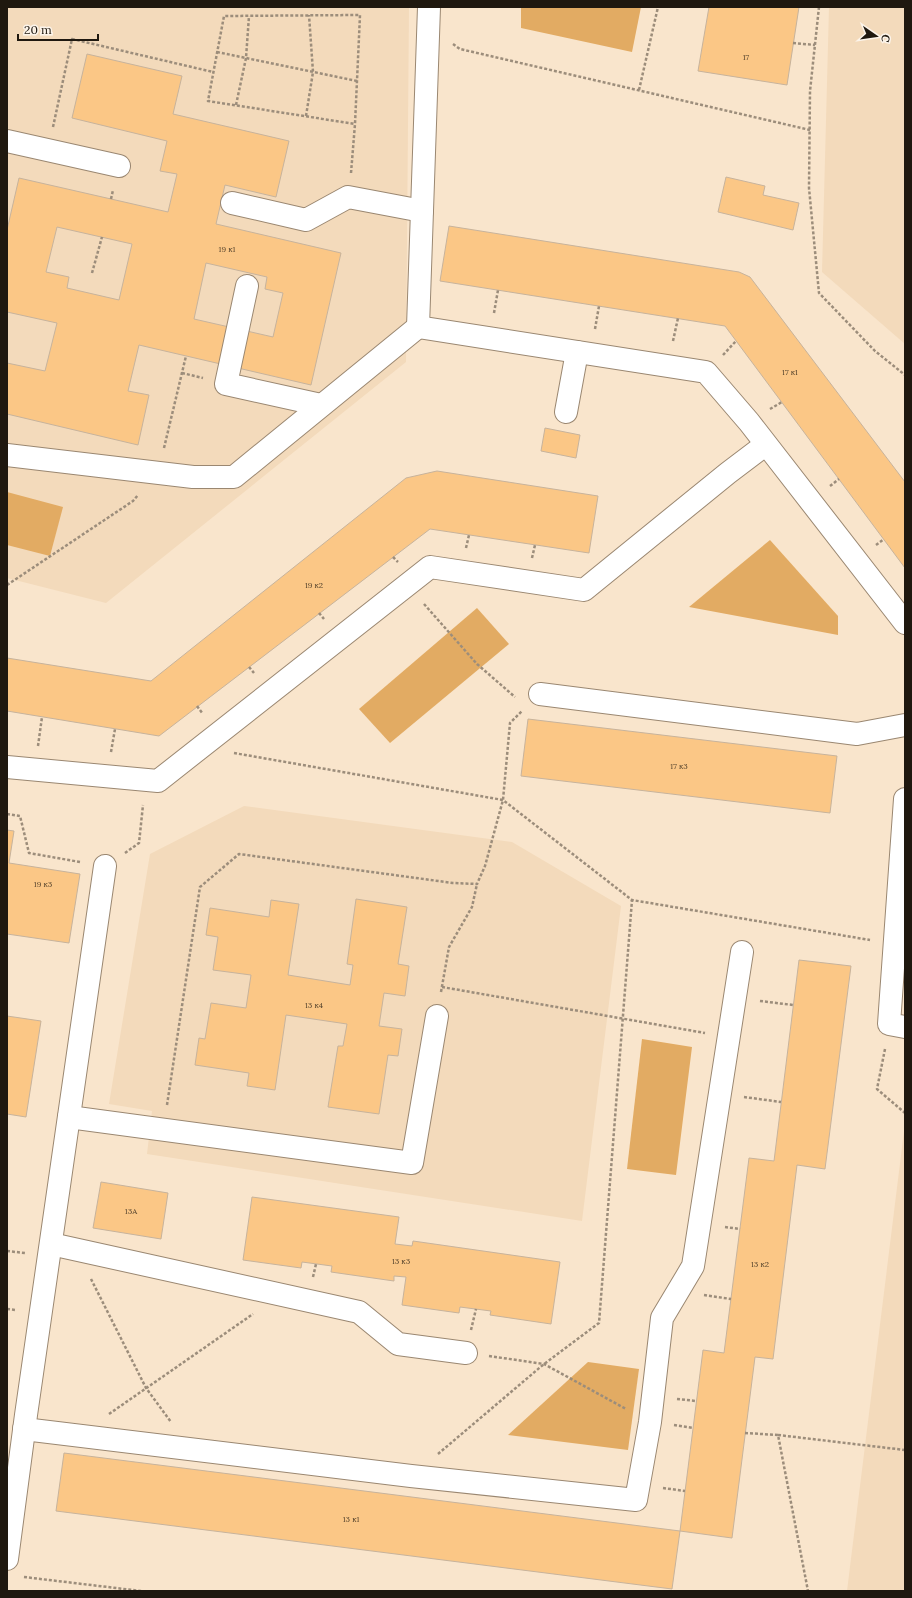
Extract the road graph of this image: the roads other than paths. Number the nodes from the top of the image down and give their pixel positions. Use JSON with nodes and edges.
{"nodes":[{"id":1,"x":429,"y":7,"type":"edge"},
{"id":2,"x":7,"y":141,"type":"edge"},
{"id":3,"x":119,"y":166,"type":"dead end"},
{"id":4,"x":232,"y":203,"type":"dead end"},
{"id":5,"x":422,"y":211,"type":"junction"},
{"id":6,"x":247,"y":286,"type":"dead end"},
{"id":7,"x":418,"y":327,"type":"junction"},
{"id":8,"x":577,"y":352,"type":"junction"},
{"id":9,"x":321,"y":406,"type":"junction"},
{"id":10,"x":566,"y":412,"type":"dead end"},
{"id":11,"x":765,"y":445,"type":"junction"},
{"id":12,"x":7,"y":455,"type":"edge"},
{"id":13,"x":905,"y":623,"type":"edge"},
{"id":14,"x":540,"y":694,"type":"dead end"},
{"id":15,"x":905,"y":725,"type":"edge"},
{"id":16,"x":7,"y":767,"type":"edge"},
{"id":17,"x":905,"y":799,"type":"edge"},
{"id":18,"x":106,"y":866,"type":"road end"},
{"id":19,"x":742,"y":952,"type":"dead end"},
{"id":20,"x":437,"y":1016,"type":"road end"},
{"id":21,"x":897,"y":1026,"type":"edge"},
{"id":22,"x":70,"y":1117,"type":"junction"},
{"id":23,"x":51,"y":1244,"type":"junction"},
{"id":24,"x":466,"y":1353,"type":"road end"},
{"id":25,"x":24,"y":1430,"type":"junction"},
{"id":26,"x":7,"y":1559,"type":"edge"}],
"edges":[{"from":1,"to":5,"type":"lane"},
{"from":2,"to":3,"type":"lane"},
{"from":4,"to":5,"type":"lane"},
{"from":5,"to":7,"type":"lane"},
{"from":6,"to":9,"type":"lane"},
{"from":7,"to":8,"type":"lane"},
{"from":7,"to":9,"type":"lane"},
{"from":8,"to":10,"type":"lane"},
{"from":8,"to":11,"type":"lane"},
{"from":9,"to":12,"type":"lane"},
{"from":11,"to":13,"type":"lane"},
{"from":11,"to":16,"type":"lane"},
{"from":14,"to":15,"type":"lane"},
{"from":17,"to":21,"type":"lane"},
{"from":18,"to":22,"type":"lane"},
{"from":19,"to":25,"type":"lane"},
{"from":20,"to":22,"type":"lane"},
{"from":22,"to":23,"type":"lane"},
{"from":23,"to":24,"type":"lane"},
{"from":23,"to":25,"type":"lane"},
{"from":25,"to":26,"type":"lane"}]}
